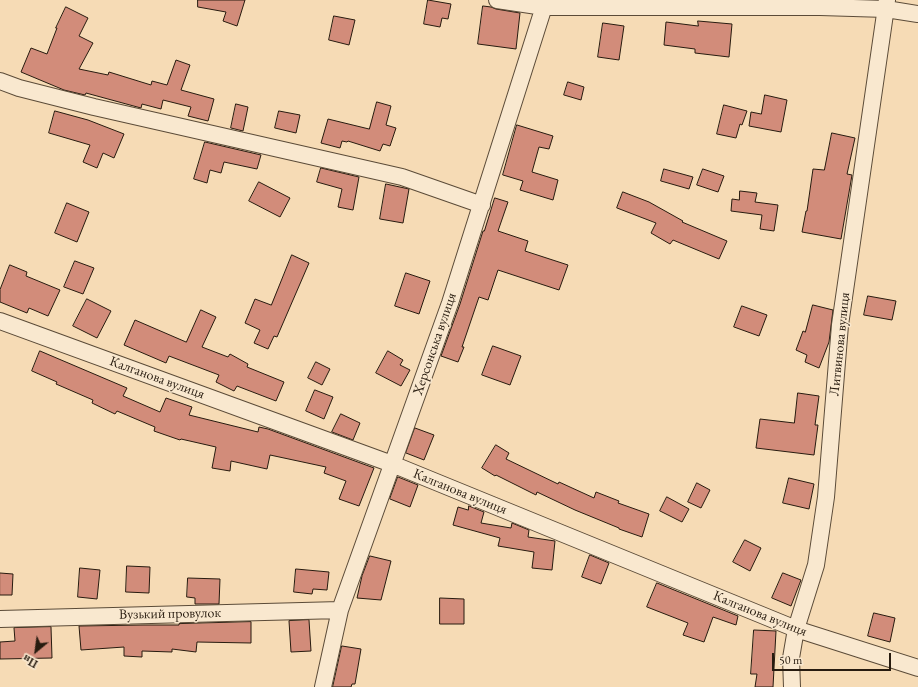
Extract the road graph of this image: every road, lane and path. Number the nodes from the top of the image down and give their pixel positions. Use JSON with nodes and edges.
{"nodes":[{"id":1,"x":497,"y":0,"type":"edge"},
{"id":2,"x":545,"y":4,"type":"edge"},
{"id":3,"x":887,"y":4,"type":"edge"},
{"id":4,"x":918,"y":14,"type":"edge"},
{"id":5,"x":0,"y":81,"type":"edge"},
{"id":6,"x":482,"y":205,"type":"junction"},
{"id":7,"x":0,"y":321,"type":"edge"},
{"id":8,"x":392,"y":464,"type":"junction"},
{"id":9,"x":340,"y":610,"type":"junction"},
{"id":10,"x":0,"y":619,"type":"edge"},
{"id":11,"x":796,"y":629,"type":"junction"},
{"id":12,"x":918,"y":668,"type":"edge"},
{"id":13,"x":323,"y":687,"type":"edge"},
{"id":14,"x":792,"y":687,"type":"edge"}],
"edges":[{"from":1,"to":2,"type":"street"},
{"from":2,"to":3,"type":"street"},
{"from":2,"to":6,"type":"street","name":"Херсонська вулиця"},
{"from":3,"to":4,"type":"street"},
{"from":3,"to":11,"type":"street","name":"Литвинова вулиця"},
{"from":5,"to":6,"type":"street"},
{"from":6,"to":8,"type":"street","name":"Херсонська вулиця"},
{"from":7,"to":8,"type":"street","name":"Калганова вулиця"},
{"from":8,"to":9,"type":"street","name":"Херсонська вулиця"},
{"from":8,"to":11,"type":"street","name":"Калганова вулиця"},
{"from":9,"to":10,"type":"street","name":"Вузький провулок"},
{"from":9,"to":13,"type":"street","name":"Херсонська вулиця"},
{"from":11,"to":12,"type":"street","name":"Калганова вулиця"},
{"from":11,"to":14,"type":"street","name":"Литвинова вулиця"}]}
